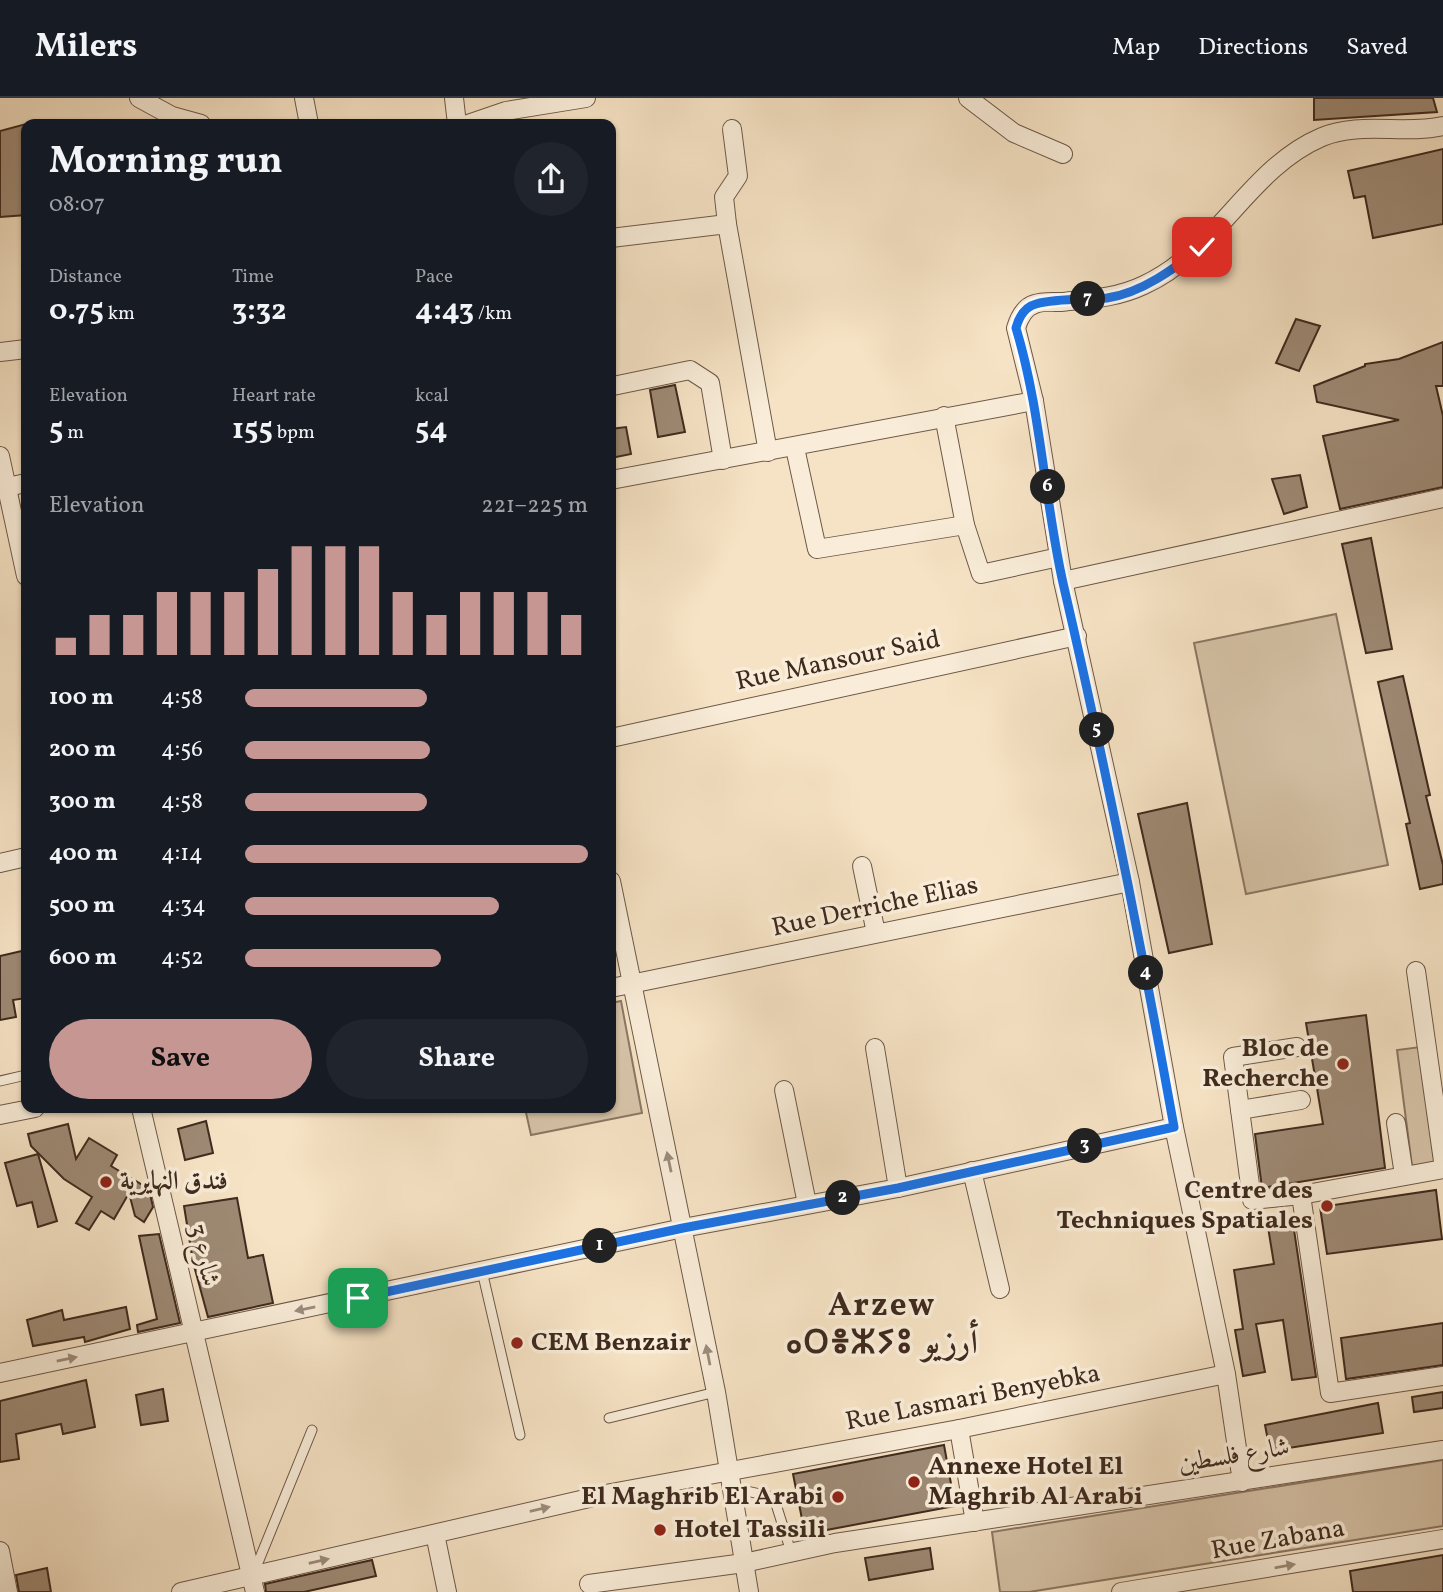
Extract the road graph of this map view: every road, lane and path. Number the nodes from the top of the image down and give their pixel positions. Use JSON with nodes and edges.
{"nodes":[{"id":1,"x":142,"y":98,"type":"edge"},
{"id":2,"x":304,"y":98,"type":"edge"},
{"id":3,"x":454,"y":98,"type":"edge"},
{"id":4,"x":586,"y":98,"type":"edge"},
{"id":5,"x":968,"y":98,"type":"edge"},
{"id":6,"x":183,"y":119,"type":"edge"},
{"id":7,"x":308,"y":119,"type":"edge"},
{"id":8,"x":456,"y":119,"type":"edge"},
{"id":9,"x":483,"y":119,"type":"edge"},
{"id":10,"x":1443,"y":126,"type":"edge"},
{"id":11,"x":732,"y":129,"type":"dead end"},
{"id":12,"x":1063,"y":154,"type":"dead end"},
{"id":13,"x":727,"y":224,"type":"junction"},
{"id":14,"x":616,"y":237,"type":"edge"},
{"id":15,"x":21,"y":350,"type":"edge"},
{"id":16,"x":0,"y":352,"type":"edge"},
{"id":17,"x":616,"y":385,"type":"edge"},
{"id":18,"x":1034,"y":401,"type":"junction"},
{"id":19,"x":944,"y":416,"type":"junction"},
{"id":20,"x":795,"y":448,"type":"junction"},
{"id":21,"x":768,"y":452,"type":"junction"},
{"id":22,"x":0,"y":456,"type":"edge"},
{"id":23,"x":723,"y":460,"type":"junction"},
{"id":24,"x":616,"y":479,"type":"edge"},
{"id":25,"x":21,"y":484,"type":"edge"},
{"id":26,"x":7,"y":487,"type":"junction"},
{"id":27,"x":1443,"y":498,"type":"edge"},
{"id":28,"x":965,"y":525,"type":"junction"},
{"id":29,"x":21,"y":553,"type":"edge"},
{"id":30,"x":1059,"y":557,"type":"junction"},
{"id":31,"x":1063,"y":580,"type":"junction"},
{"id":32,"x":1077,"y":636,"type":"junction"},
{"id":33,"x":616,"y":737,"type":"edge"},
{"id":34,"x":21,"y":858,"type":"edge"},
{"id":35,"x":0,"y":863,"type":"edge"},
{"id":36,"x":862,"y":866,"type":"dead end"},
{"id":37,"x":1130,"y":882,"type":"junction"},
{"id":38,"x":616,"y":906,"type":"edge"},
{"id":39,"x":876,"y":933,"type":"junction"},
{"id":40,"x":1416,"y":971,"type":"dead end"},
{"id":41,"x":632,"y":984,"type":"junction"},
{"id":42,"x":616,"y":987,"type":"edge"},
{"id":43,"x":1297,"y":1047,"type":"dead end"},
{"id":44,"x":875,"y":1048,"type":"dead end"},
{"id":45,"x":21,"y":1076,"type":"edge"},
{"id":46,"x":0,"y":1081,"type":"edge"},
{"id":47,"x":785,"y":1090,"type":"dead end"},
{"id":48,"x":1301,"y":1100,"type":"dead end"},
{"id":49,"x":21,"y":1111,"type":"edge"},
{"id":50,"x":1240,"y":1111,"type":"junction"},
{"id":51,"x":142,"y":1113,"type":"edge"},
{"id":52,"x":0,"y":1115,"type":"edge"},
{"id":53,"x":1396,"y":1122,"type":"dead end"},
{"id":54,"x":1174,"y":1127,"type":"junction"},
{"id":55,"x":1443,"y":1161,"type":"edge"},
{"id":56,"x":1443,"y":1169,"type":"edge"},
{"id":57,"x":972,"y":1171,"type":"junction"},
{"id":58,"x":1404,"y":1175,"type":"junction"},
{"id":59,"x":898,"y":1188,"type":"junction"},
{"id":60,"x":1301,"y":1195,"type":"junction"},
{"id":61,"x":807,"y":1204,"type":"junction"},
{"id":62,"x":683,"y":1228,"type":"junction"},
{"id":63,"x":482,"y":1271,"type":"junction"},
{"id":64,"x":1000,"y":1289,"type":"dead end"},
{"id":65,"x":194,"y":1333,"type":"junction"},
{"id":66,"x":0,"y":1373,"type":"edge"},
{"id":67,"x":1226,"y":1374,"type":"junction"},
{"id":68,"x":1443,"y":1376,"type":"edge"},
{"id":69,"x":716,"y":1392,"type":"junction"},
{"id":70,"x":609,"y":1418,"type":"dead end"},
{"id":71,"x":959,"y":1429,"type":"junction"},
{"id":72,"x":312,"y":1430,"type":"dead end"},
{"id":73,"x":520,"y":1435,"type":"dead end"},
{"id":74,"x":1443,"y":1450,"type":"edge"},
{"id":75,"x":730,"y":1469,"type":"junction"},
{"id":76,"x":1242,"y":1482,"type":"junction"},
{"id":77,"x":733,"y":1488,"type":"junction"},
{"id":78,"x":975,"y":1522,"type":"junction"},
{"id":79,"x":435,"y":1534,"type":"junction"},
{"id":80,"x":1443,"y":1539,"type":"edge"},
{"id":81,"x":0,"y":1551,"type":"edge"},
{"id":82,"x":791,"y":1552,"type":"junction"},
{"id":83,"x":744,"y":1563,"type":"junction"},
{"id":84,"x":254,"y":1584,"type":"edge"},
{"id":85,"x":589,"y":1584,"type":"dead end"},
{"id":86,"x":1214,"y":1585,"type":"edge"},
{"id":87,"x":8,"y":1592,"type":"edge"},
{"id":88,"x":181,"y":1592,"type":"edge"},
{"id":89,"x":447,"y":1592,"type":"edge"},
{"id":90,"x":749,"y":1592,"type":"edge"},
{"id":91,"x":1121,"y":1592,"type":"edge"}],
"edges":[{"from":1,"to":6,"type":"street"},
{"from":2,"to":7,"type":"street"},
{"from":3,"to":8,"type":"street"},
{"from":4,"to":9,"type":"street"},
{"from":5,"to":12,"type":"street"},
{"from":10,"to":18,"type":"street"},
{"from":11,"to":13,"type":"street"},
{"from":13,"to":14,"type":"street"},
{"from":13,"to":21,"type":"street"},
{"from":15,"to":16,"type":"street"},
{"from":17,"to":23,"type":"street"},
{"from":18,"to":19,"type":"street"},
{"from":18,"to":30,"type":"street"},
{"from":19,"to":20,"type":"street"},
{"from":19,"to":28,"type":"street"},
{"from":20,"to":21,"type":"street"},
{"from":20,"to":28,"type":"street"},
{"from":21,"to":23,"type":"street"},
{"from":22,"to":26,"type":"street"},
{"from":23,"to":24,"type":"street"},
{"from":25,"to":26,"type":"street"},
{"from":26,"to":29,"type":"street"},
{"from":27,"to":31,"type":"street"},
{"from":28,"to":30,"type":"street"},
{"from":30,"to":31,"type":"street"},
{"from":31,"to":32,"type":"street"},
{"from":32,"to":33,"type":"street","name":"Rue Mansour Said"},
{"from":32,"to":37,"type":"street"},
{"from":34,"to":35,"type":"street"},
{"from":36,"to":39,"type":"street"},
{"from":37,"to":39,"type":"street","name":"Rue Derriche Elias"},
{"from":37,"to":54,"type":"street"},
{"from":38,"to":41,"type":"street"},
{"from":39,"to":41,"type":"street","name":"Rue Derriche Elias"},
{"from":40,"to":55,"type":"street"},
{"from":41,"to":42,"type":"street","name":"Rue Derriche Elias"},
{"from":62,"to":41,"type":"street","one_way":true},
{"from":43,"to":50,"type":"street"},
{"from":44,"to":59,"type":"street"},
{"from":45,"to":46,"type":"lane"},
{"from":47,"to":61,"type":"street"},
{"from":48,"to":50,"type":"street"},
{"from":49,"to":52,"type":"street"},
{"from":50,"to":60,"type":"street"},
{"from":51,"to":65,"type":"street","name":"شارع 3"},
{"from":53,"to":58,"type":"street"},
{"from":54,"to":57,"type":"street"},
{"from":54,"to":67,"type":"street"},
{"from":56,"to":58,"type":"street"},
{"from":57,"to":59,"type":"street"},
{"from":57,"to":64,"type":"street"},
{"from":58,"to":60,"type":"street"},
{"from":59,"to":61,"type":"street"},
{"from":60,"to":68,"type":"street"},
{"from":61,"to":62,"type":"street"},
{"from":62,"to":63,"type":"street"},
{"from":69,"to":62,"type":"street","one_way":true},
{"from":63,"to":65,"type":"street","one_way":true},
{"from":63,"to":73,"type":"lane"},
{"from":66,"to":65,"type":"street","one_way":true},
{"from":65,"to":84,"type":"street","name":"شارع 3"},
{"from":67,"to":71,"type":"street","name":"Rue Lasmari Benyebka"},
{"from":67,"to":76,"type":"street"},
{"from":69,"to":70,"type":"lane"},
{"from":69,"to":75,"type":"street"},
{"from":71,"to":75,"type":"street","name":"Rue Lasmari Benyebka"},
{"from":71,"to":78,"type":"street"},
{"from":72,"to":84,"type":"lane"},
{"from":74,"to":76,"type":"street","name":"شارع فلسطين"},
{"from":75,"to":77,"type":"street"},
{"from":79,"to":75,"type":"street","name":"Rue Lasmari Benyebka","one_way":true},
{"from":76,"to":78,"type":"street","name":"شارع فلسطين"},
{"from":77,"to":82,"type":"lane"},
{"from":77,"to":83,"type":"street"},
{"from":78,"to":82,"type":"street","name":"شارع فلسطين"},
{"from":84,"to":79,"type":"street","name":"Rue Lasmari Benyebka","one_way":true},
{"from":79,"to":89,"type":"street"},
{"from":86,"to":80,"type":"street","name":"Rue Zabana","one_way":true},
{"from":81,"to":87,"type":"street"},
{"from":82,"to":83,"type":"street","name":"شارع فلسطين"},
{"from":83,"to":85,"type":"street","name":"شارع فلسطين"},
{"from":83,"to":90,"type":"street"},
{"from":84,"to":88,"type":"street","name":"Rue Lasmari Benyebka"},
{"from":86,"to":91,"type":"street","name":"Rue Zabana"}]}
